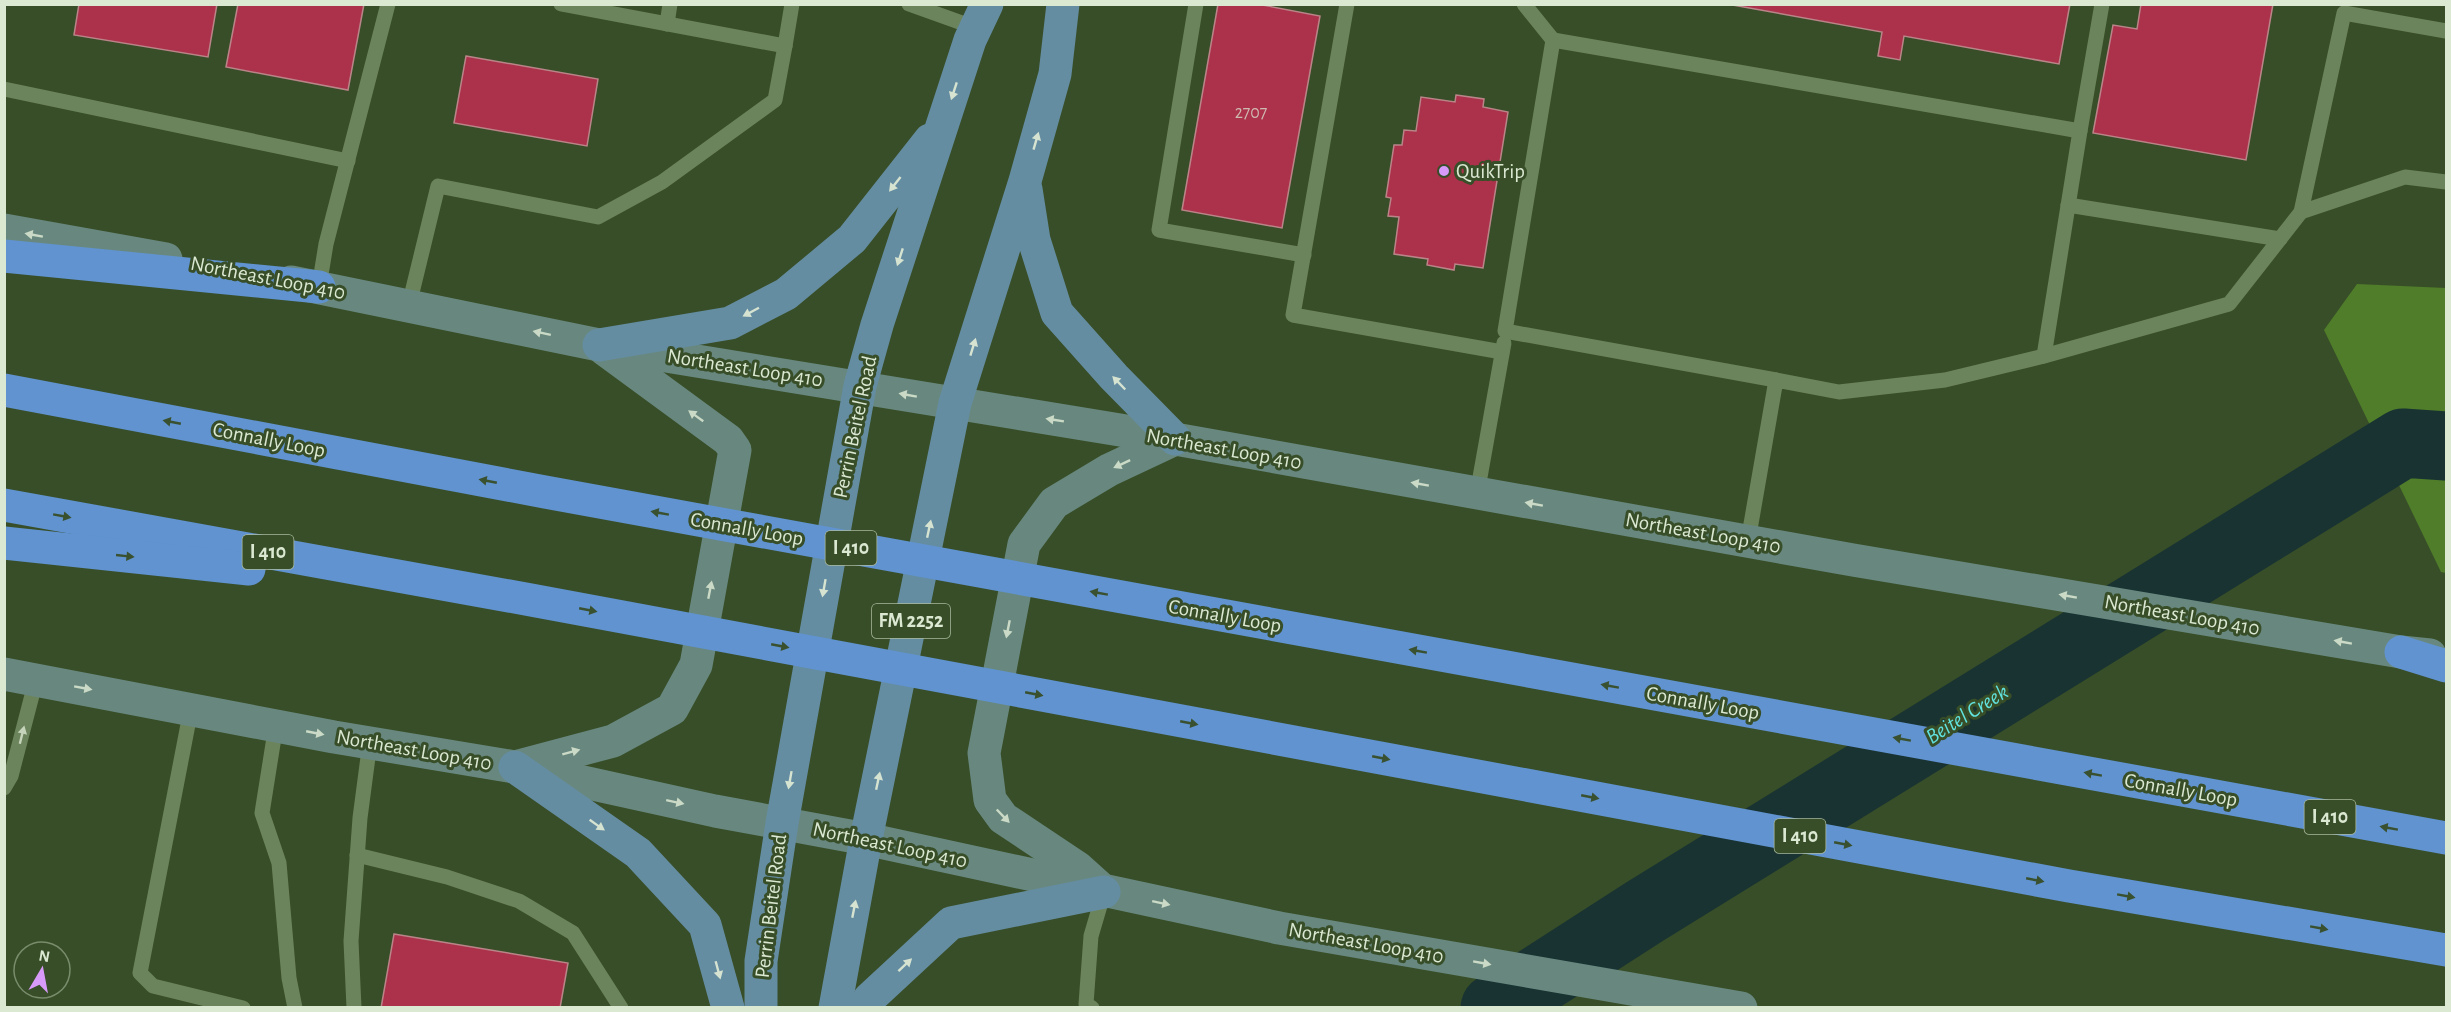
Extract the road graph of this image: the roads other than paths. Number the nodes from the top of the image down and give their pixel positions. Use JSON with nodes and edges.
{"nodes":[{"id":1,"x":388,"y":4,"type":"edge"},
{"id":2,"x":561,"y":4,"type":"edge"},
{"id":3,"x":670,"y":4,"type":"edge"},
{"id":4,"x":792,"y":4,"type":"edge"},
{"id":5,"x":909,"y":4,"type":"edge"},
{"id":6,"x":1063,"y":4,"type":"edge"},
{"id":7,"x":1196,"y":4,"type":"edge"},
{"id":8,"x":1347,"y":4,"type":"edge"},
{"id":9,"x":1524,"y":4,"type":"edge"},
{"id":10,"x":2102,"y":4,"type":"edge"},
{"id":11,"x":982,"y":16,"type":"edge"},
{"id":12,"x":667,"y":24,"type":"junction"},
{"id":13,"x":2446,"y":31,"type":"edge"},
{"id":14,"x":1553,"y":40,"type":"junction"},
{"id":15,"x":785,"y":46,"type":"junction"},
{"id":16,"x":4,"y":89,"type":"edge"},
{"id":17,"x":944,"y":122,"type":"junction"},
{"id":18,"x":2080,"y":131,"type":"junction"},
{"id":19,"x":348,"y":161,"type":"junction"},
{"id":20,"x":1025,"y":181,"type":"junction"},
{"id":21,"x":2446,"y":183,"type":"edge"},
{"id":22,"x":2068,"y":205,"type":"junction"},
{"id":23,"x":2301,"y":212,"type":"junction"},
{"id":24,"x":4,"y":230,"type":"edge"},
{"id":25,"x":2280,"y":240,"type":"junction"},
{"id":26,"x":1304,"y":255,"type":"junction"},
{"id":27,"x":4,"y":256,"type":"edge"},
{"id":28,"x":319,"y":287,"type":"junction"},
{"id":29,"x":409,"y":305,"type":"junction"},
{"id":30,"x":1505,"y":331,"type":"junction"},
{"id":31,"x":599,"y":345,"type":"junction"},
{"id":32,"x":1502,"y":352,"type":"junction"},
{"id":33,"x":2044,"y":356,"type":"junction"},
{"id":34,"x":1776,"y":380,"type":"junction"},
{"id":35,"x":860,"y":386,"type":"junction"},
{"id":36,"x":4,"y":390,"type":"edge"},
{"id":37,"x":956,"y":403,"type":"junction"},
{"id":38,"x":1175,"y":439,"type":"junction"},
{"id":39,"x":1477,"y":494,"type":"junction"},
{"id":40,"x":4,"y":505,"type":"edge"},
{"id":41,"x":1748,"y":541,"type":"junction"},
{"id":42,"x":4,"y":543,"type":"edge"},
{"id":43,"x":531,"y":600,"type":"junction"},
{"id":44,"x":2401,"y":652,"type":"junction"},
{"id":45,"x":2446,"y":656,"type":"edge"},
{"id":46,"x":2446,"y":666,"type":"edge"},
{"id":47,"x":4,"y":674,"type":"edge"},
{"id":48,"x":36,"y":680,"type":"junction"},
{"id":49,"x":191,"y":709,"type":"junction"},
{"id":50,"x":276,"y":725,"type":"junction"},
{"id":51,"x":370,"y":742,"type":"junction"},
{"id":52,"x":515,"y":767,"type":"junction"},
{"id":53,"x":4,"y":788,"type":"edge"},
{"id":54,"x":782,"y":823,"type":"junction"},
{"id":55,"x":2446,"y":838,"type":"edge"},
{"id":56,"x":866,"y":839,"type":"junction"},
{"id":57,"x":357,"y":855,"type":"junction"},
{"id":58,"x":1104,"y":892,"type":"junction"},
{"id":59,"x":2446,"y":950,"type":"edge"},
{"id":60,"x":243,"y":1008,"type":"edge"},
{"id":61,"x":295,"y":1008,"type":"edge"},
{"id":62,"x":354,"y":1008,"type":"edge"},
{"id":63,"x":621,"y":1008,"type":"edge"},
{"id":64,"x":728,"y":1008,"type":"edge"},
{"id":65,"x":760,"y":1008,"type":"edge"},
{"id":66,"x":835,"y":1008,"type":"edge"},
{"id":67,"x":866,"y":1008,"type":"edge"},
{"id":68,"x":1092,"y":1008,"type":"edge"},
{"id":69,"x":1741,"y":1008,"type":"edge"}],
"edges":[{"from":1,"to":19,"type":"lane"},
{"from":2,"to":12,"type":"lane"},
{"from":3,"to":12,"type":"lane"},
{"from":4,"to":15,"type":"lane"},
{"from":5,"to":11,"type":"lane"},
{"from":20,"to":6,"type":"main road","number":"FM 2252","one_way":true},
{"from":7,"to":26,"type":"lane"},
{"from":8,"to":26,"type":"lane"},
{"from":9,"to":14,"type":"lane"},
{"from":10,"to":18,"type":"lane"},
{"from":11,"to":17,"type":"main road","name":"Perrin Beitel Road","one_way":true},
{"from":12,"to":15,"type":"lane"},
{"from":13,"to":23,"type":"lane"},
{"from":14,"to":18,"type":"lane"},
{"from":14,"to":30,"type":"lane"},
{"from":15,"to":29,"type":"lane"},
{"from":16,"to":19,"type":"lane"},
{"from":17,"to":31,"type":"main road","one_way":true},
{"from":17,"to":35,"type":"main road","name":"Perrin Beitel Road","one_way":true},
{"from":18,"to":22,"type":"lane"},
{"from":19,"to":28,"type":"lane"},
{"from":37,"to":20,"type":"main road","number":"FM 2252","one_way":true},
{"from":38,"to":20,"type":"main road","one_way":true},
{"from":21,"to":23,"type":"lane"},
{"from":22,"to":25,"type":"lane"},
{"from":22,"to":33,"type":"lane"},
{"from":23,"to":25,"type":"lane"},
{"from":28,"to":24,"type":"main road","name":"Northeast Loop 410","one_way":true},
{"from":25,"to":33,"type":"lane"},
{"from":26,"to":32,"type":"lane"},
{"from":27,"to":28,"type":"highway"},
{"from":28,"to":29,"type":"main road","name":"Northeast Loop 410"},
{"from":31,"to":29,"type":"main road","name":"Northeast Loop 410","one_way":true},
{"from":30,"to":32,"type":"lane"},
{"from":30,"to":34,"type":"lane"},
{"from":31,"to":35,"type":"main road","name":"Northeast Loop 410"},
{"from":52,"to":31,"type":"main road","one_way":true},
{"from":32,"to":39,"type":"lane"},
{"from":33,"to":34,"type":"lane"},
{"from":34,"to":41,"type":"lane"},
{"from":37,"to":35,"type":"main road","name":"Northeast Loop 410","one_way":true},
{"from":35,"to":54,"type":"main road","name":"Perrin Beitel Road","one_way":true},
{"from":55,"to":36,"type":"highway","name":"Connally Loop","number":"I 410","one_way":true},
{"from":38,"to":37,"type":"main road","name":"Northeast Loop 410","one_way":true},
{"from":56,"to":37,"type":"main road","number":"FM 2252","one_way":true},
{"from":39,"to":38,"type":"main road","name":"Northeast Loop 410","one_way":true},
{"from":38,"to":58,"type":"main road","one_way":true},
{"from":41,"to":39,"type":"main road","name":"Northeast Loop 410","one_way":true},
{"from":40,"to":43,"type":"highway","number":"I 410","one_way":true},
{"from":44,"to":41,"type":"main road","name":"Northeast Loop 410","one_way":true},
{"from":42,"to":43,"type":"highway","one_way":true},
{"from":43,"to":59,"type":"highway","number":"I 410","one_way":true},
{"from":44,"to":45,"type":"main road","name":"Northeast Loop 410"},
{"from":44,"to":46,"type":"highway"},
{"from":47,"to":48,"type":"main road","name":"Northeast Loop 410"},
{"from":48,"to":49,"type":"main road","name":"Northeast Loop 410","one_way":true},
{"from":53,"to":48,"type":"lane","one_way":true},
{"from":49,"to":50,"type":"main road","name":"Northeast Loop 410"},
{"from":49,"to":60,"type":"lane"},
{"from":50,"to":51,"type":"main road","name":"Northeast Loop 410","one_way":true},
{"from":50,"to":61,"type":"lane"},
{"from":51,"to":52,"type":"main road","name":"Northeast Loop 410"},
{"from":51,"to":57,"type":"lane"},
{"from":52,"to":54,"type":"main road","name":"Northeast Loop 410","one_way":true},
{"from":52,"to":64,"type":"main road","one_way":true},
{"from":54,"to":56,"type":"main road","name":"Northeast Loop 410"},
{"from":54,"to":65,"type":"main road","name":"Perrin Beitel Road"},
{"from":56,"to":58,"type":"main road","name":"Northeast Loop 410"},
{"from":66,"to":56,"type":"main road","one_way":true},
{"from":57,"to":62,"type":"lane"},
{"from":57,"to":63,"type":"lane"},
{"from":67,"to":58,"type":"main road","one_way":true},
{"from":58,"to":68,"type":"lane"},
{"from":58,"to":69,"type":"main road","name":"Northeast Loop 410","one_way":true}]}
